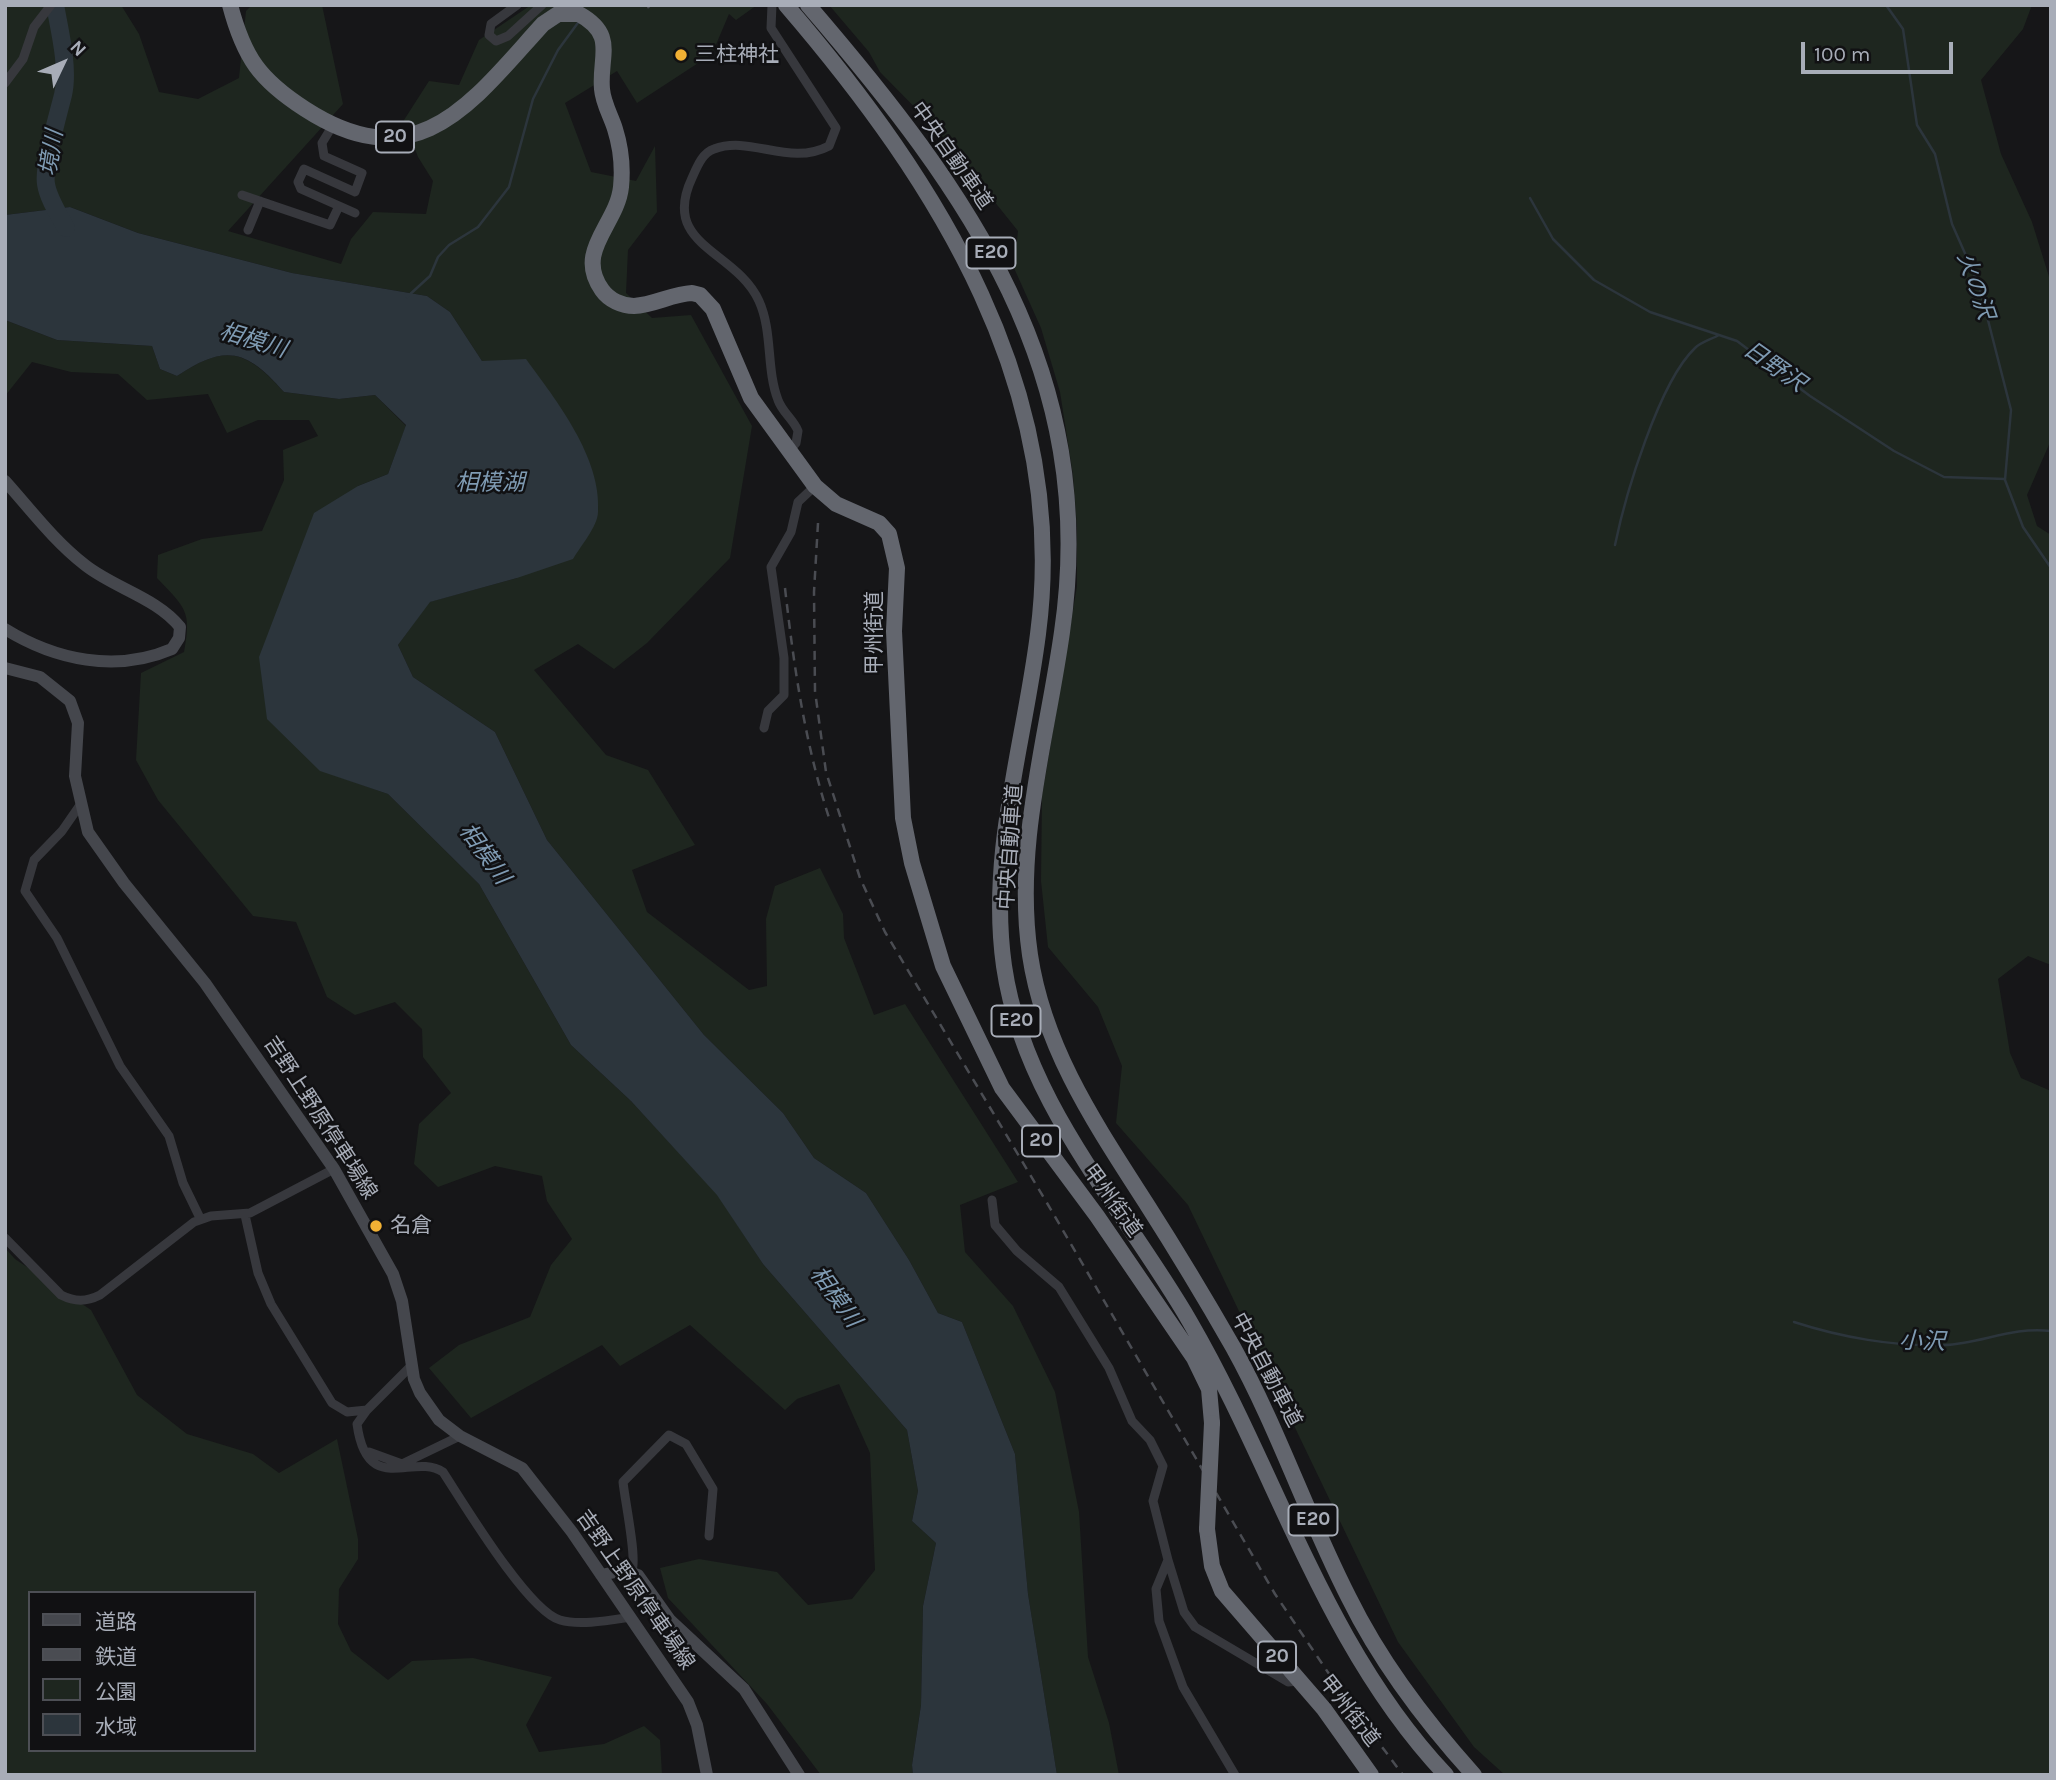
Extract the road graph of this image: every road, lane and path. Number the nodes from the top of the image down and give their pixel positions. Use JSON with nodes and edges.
{"nodes":[{"id":1,"x":51,"y":5,"type":"edge"},
{"id":2,"x":230,"y":5,"type":"edge"},
{"id":3,"x":517,"y":5,"type":"edge"},
{"id":4,"x":542,"y":5,"type":"edge"},
{"id":5,"x":772,"y":5,"type":"edge"},
{"id":6,"x":786,"y":5,"type":"edge"},
{"id":7,"x":811,"y":9,"type":"edge"},
{"id":8,"x":577,"y":13,"type":"edge"},
{"id":9,"x":5,"y":83,"type":"edge"},
{"id":10,"x":333,"y":125,"type":"junction"},
{"id":11,"x":242,"y":195,"type":"dead end"},
{"id":12,"x":260,"y":201,"type":"junction"},
{"id":13,"x":339,"y":206,"type":"junction"},
{"id":14,"x":355,"y":213,"type":"dead end"},
{"id":15,"x":248,"y":230,"type":"dead end"},
{"id":16,"x":790,"y":450,"type":"junction"},
{"id":17,"x":5,"y":481,"type":"edge"},
{"id":18,"x":815,"y":486,"type":"junction"},
{"id":19,"x":5,"y":629,"type":"edge"},
{"id":20,"x":5,"y":668,"type":"edge"},
{"id":21,"x":764,"y":728,"type":"dead end"},
{"id":22,"x":80,"y":805,"type":"junction"},
{"id":23,"x":334,"y":1169,"type":"junction"},
{"id":24,"x":992,"y":1200,"type":"dead end"},
{"id":25,"x":244,"y":1215,"type":"junction"},
{"id":26,"x":200,"y":1218,"type":"junction"},
{"id":27,"x":5,"y":1238,"type":"edge"},
{"id":28,"x":412,"y":1365,"type":"junction"},
{"id":29,"x":367,"y":1410,"type":"junction"},
{"id":30,"x":460,"y":1436,"type":"junction"},
{"id":31,"x":365,"y":1450,"type":"junction"},
{"id":32,"x":709,"y":1536,"type":"dead end"},
{"id":33,"x":1168,"y":1560,"type":"junction"},
{"id":34,"x":632,"y":1570,"type":"junction"},
{"id":35,"x":601,"y":1574,"type":"junction"},
{"id":36,"x":631,"y":1617,"type":"junction"},
{"id":37,"x":1299,"y":1681,"type":"junction"},
{"id":38,"x":707,"y":1775,"type":"edge"},
{"id":39,"x":799,"y":1775,"type":"edge"},
{"id":40,"x":1235,"y":1775,"type":"edge"},
{"id":41,"x":1371,"y":1775,"type":"edge"},
{"id":42,"x":1446,"y":1775,"type":"edge"},
{"id":43,"x":1475,"y":1775,"type":"edge"}],
"edges":[{"from":1,"to":9,"type":"street"},
{"from":2,"to":10,"type":"highway","name":"甲州街道","number":"20"},
{"from":3,"to":4,"type":"street"},
{"from":5,"to":16,"type":"street"},
{"from":6,"to":42,"type":"highway","name":"中央自動車道","number":"E20"},
{"from":7,"to":43,"type":"highway","name":"中央自動車道","number":"E20"},
{"from":8,"to":10,"type":"highway","name":"甲州街道","number":"20"},
{"from":8,"to":16,"type":"highway","name":"甲州街道","number":"20"},
{"from":10,"to":13,"type":"street"},
{"from":11,"to":12,"type":"street"},
{"from":12,"to":13,"type":"street"},
{"from":12,"to":15,"type":"street"},
{"from":13,"to":14,"type":"street"},
{"from":16,"to":18,"type":"highway","name":"甲州街道","number":"20"},
{"from":17,"to":19,"type":"main road"},
{"from":18,"to":21,"type":"street"},
{"from":18,"to":37,"type":"highway","name":"甲州街道","number":"20","bridge":true},
{"from":20,"to":22,"type":"main road","name":"吉野上野原停車場線"},
{"from":22,"to":23,"type":"main road","name":"吉野上野原停車場線"},
{"from":22,"to":26,"type":"street"},
{"from":23,"to":25,"type":"street"},
{"from":23,"to":28,"type":"main road","name":"吉野上野原停車場線"},
{"from":24,"to":33,"type":"street"},
{"from":25,"to":26,"type":"street"},
{"from":25,"to":29,"type":"street"},
{"from":26,"to":27,"type":"street"},
{"from":28,"to":29,"type":"street"},
{"from":28,"to":30,"type":"main road","name":"吉野上野原停車場線"},
{"from":29,"to":31,"type":"street"},
{"from":30,"to":31,"type":"street"},
{"from":30,"to":35,"type":"main road","name":"吉野上野原停車場線"},
{"from":31,"to":36,"type":"street"},
{"from":32,"to":34,"type":"street"},
{"from":33,"to":37,"type":"street"},
{"from":33,"to":40,"type":"street"},
{"from":34,"to":35,"type":"main road"},
{"from":34,"to":39,"type":"main road"},
{"from":35,"to":36,"type":"main road","name":"吉野上野原停車場線"},
{"from":36,"to":38,"type":"main road","name":"吉野上野原停車場線"},
{"from":37,"to":41,"type":"highway","name":"甲州街道","number":"20"}]}
